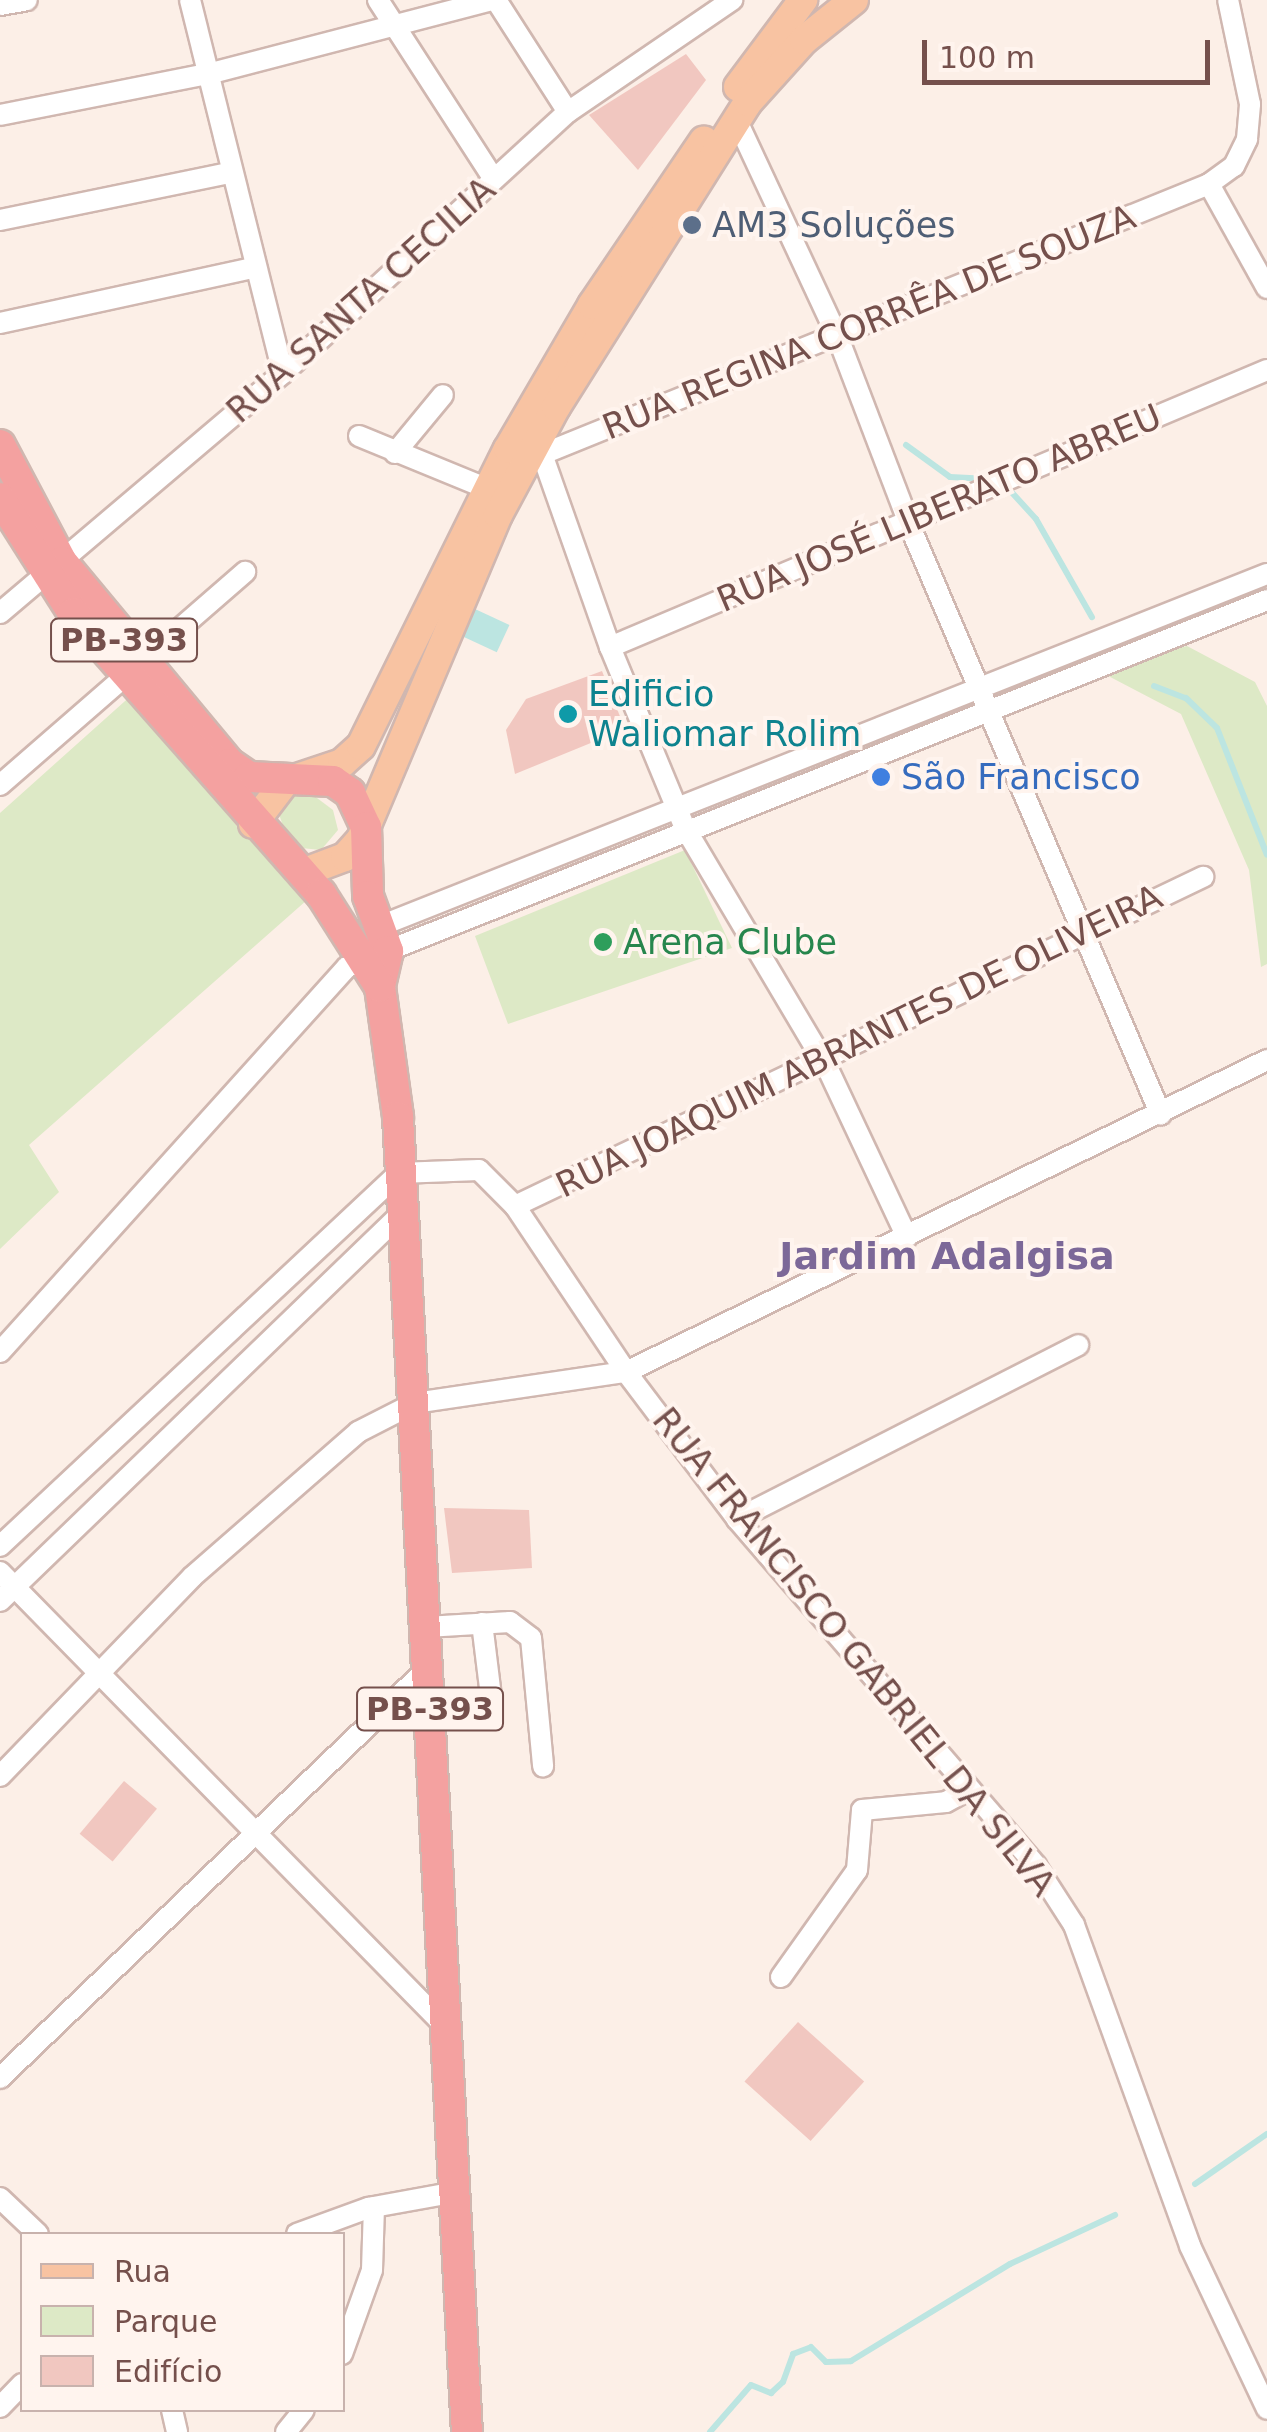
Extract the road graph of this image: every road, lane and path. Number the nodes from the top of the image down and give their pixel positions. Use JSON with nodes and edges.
{"nodes":[{"id":1,"x":26,"y":0,"type":"edge"},
{"id":2,"x":190,"y":0,"type":"edge"},
{"id":3,"x":378,"y":0,"type":"edge"},
{"id":4,"x":494,"y":0,"type":"edge"},
{"id":5,"x":732,"y":0,"type":"edge"},
{"id":6,"x":803,"y":0,"type":"edge"},
{"id":7,"x":854,"y":0,"type":"edge"},
{"id":8,"x":1228,"y":0,"type":"edge"},
{"id":9,"x":0,"y":5,"type":"edge"},
{"id":10,"x":394,"y":26,"type":"junction"},
{"id":11,"x":208,"y":74,"type":"junction"},
{"id":12,"x":568,"y":112,"type":"junction"},
{"id":13,"x":0,"y":114,"type":"edge"},
{"id":14,"x":737,"y":121,"type":"junction"},
{"id":15,"x":228,"y":172,"type":"junction"},
{"id":16,"x":494,"y":180,"type":"junction"},
{"id":17,"x":1209,"y":184,"type":"junction"},
{"id":18,"x":0,"y":220,"type":"edge"},
{"id":19,"x":256,"y":267,"type":"junction"},
{"id":20,"x":1267,"y":288,"type":"edge"},
{"id":21,"x":0,"y":323,"type":"edge"},
{"id":22,"x":837,"y":335,"type":"junction"},
{"id":23,"x":1267,"y":370,"type":"edge"},
{"id":24,"x":283,"y":373,"type":"junction"},
{"id":25,"x":443,"y":395,"type":"dead end"},
{"id":26,"x":359,"y":436,"type":"dead end"},
{"id":27,"x":0,"y":445,"type":"edge"},
{"id":28,"x":394,"y":452,"type":"junction"},
{"id":29,"x":535,"y":457,"type":"junction"},
{"id":30,"x":488,"y":489,"type":"junction"},
{"id":31,"x":0,"y":498,"type":"edge"},
{"id":32,"x":909,"y":524,"type":"junction"},
{"id":33,"x":18,"y":530,"type":"edge"},
{"id":34,"x":54,"y":569,"type":"junction"},
{"id":35,"x":245,"y":572,"type":"dead end"},
{"id":36,"x":1267,"y":574,"type":"edge"},
{"id":37,"x":1267,"y":600,"type":"edge"},
{"id":38,"x":0,"y":613,"type":"edge"},
{"id":39,"x":610,"y":646,"type":"junction"},
{"id":40,"x":132,"y":669,"type":"junction"},
{"id":41,"x":980,"y":686,"type":"junction"},
{"id":42,"x":989,"y":712,"type":"junction"},
{"id":43,"x":296,"y":778,"type":"junction"},
{"id":44,"x":0,"y":785,"type":"edge"},
{"id":45,"x":675,"y":806,"type":"junction"},
{"id":46,"x":254,"y":824,"type":"junction"},
{"id":47,"x":366,"y":826,"type":"junction"},
{"id":48,"x":685,"y":828,"type":"junction"},
{"id":49,"x":302,"y":872,"type":"junction"},
{"id":50,"x":1203,"y":877,"type":"dead end"},
{"id":51,"x":1082,"y":933,"type":"junction"},
{"id":52,"x":376,"y":946,"type":"junction"},
{"id":53,"x":822,"y":1058,"type":"junction"},
{"id":54,"x":1267,"y":1060,"type":"edge"},
{"id":55,"x":1161,"y":1116,"type":"junction"},
{"id":56,"x":399,"y":1173,"type":"junction"},
{"id":57,"x":515,"y":1206,"type":"junction"},
{"id":58,"x":400,"y":1216,"type":"junction"},
{"id":59,"x":907,"y":1237,"type":"junction"},
{"id":60,"x":1078,"y":1345,"type":"dead end"},
{"id":61,"x":0,"y":1352,"type":"edge"},
{"id":62,"x":626,"y":1372,"type":"junction"},
{"id":63,"x":414,"y":1403,"type":"junction"},
{"id":64,"x":737,"y":1519,"type":"junction"},
{"id":65,"x":0,"y":1546,"type":"edge"},
{"id":66,"x":5,"y":1587,"type":"edge"},
{"id":67,"x":482,"y":1623,"type":"junction"},
{"id":68,"x":426,"y":1626,"type":"junction"},
{"id":69,"x":428,"y":1668,"type":"junction"},
{"id":70,"x":102,"y":1674,"type":"junction"},
{"id":71,"x":492,"y":1705,"type":"dead end"},
{"id":72,"x":543,"y":1766,"type":"dead end"},
{"id":73,"x":0,"y":1776,"type":"edge"},
{"id":74,"x":969,"y":1789,"type":"junction"},
{"id":75,"x":256,"y":1833,"type":"junction"},
{"id":76,"x":781,"y":1977,"type":"dead end"},
{"id":77,"x":444,"y":2024,"type":"junction"},
{"id":78,"x":0,"y":2078,"type":"edge"},
{"id":79,"x":456,"y":2192,"type":"junction"},
{"id":80,"x":0,"y":2198,"type":"edge"},
{"id":81,"x":374,"y":2206,"type":"junction"},
{"id":82,"x":36,"y":2232,"type":"edge"},
{"id":83,"x":302,"y":2232,"type":"edge"},
{"id":84,"x":345,"y":2346,"type":"edge"},
{"id":85,"x":20,"y":2386,"type":"edge"},
{"id":86,"x":0,"y":2407,"type":"edge"},
{"id":87,"x":1267,"y":2408,"type":"edge"},
{"id":88,"x":302,"y":2412,"type":"edge"},
{"id":89,"x":286,"y":2432,"type":"edge"},
{"id":90,"x":467,"y":2432,"type":"edge"}],
"edges":[{"from":1,"to":9,"type":"street"},
{"from":2,"to":11,"type":"street"},
{"from":3,"to":10,"type":"street"},
{"from":4,"to":10,"type":"street"},
{"from":4,"to":12,"type":"street"},
{"from":5,"to":12,"type":"street","name":"RUA SANTA CECILIA"},
{"from":6,"to":30,"type":"main road"},
{"from":7,"to":14,"type":"main road"},
{"from":8,"to":17,"type":"street"},
{"from":10,"to":11,"type":"street"},
{"from":10,"to":16,"type":"street"},
{"from":11,"to":13,"type":"street"},
{"from":11,"to":15,"type":"street"},
{"from":12,"to":16,"type":"street","name":"RUA SANTA CECILIA"},
{"from":14,"to":22,"type":"street"},
{"from":14,"to":29,"type":"main road"},
{"from":15,"to":18,"type":"street"},
{"from":15,"to":19,"type":"street"},
{"from":16,"to":24,"type":"street","name":"RUA SANTA CECILIA"},
{"from":17,"to":20,"type":"street"},
{"from":17,"to":22,"type":"street","name":"RUA REGINA CORRÊA DE SOUZA"},
{"from":19,"to":21,"type":"street"},
{"from":19,"to":24,"type":"street"},
{"from":22,"to":29,"type":"street","name":"RUA REGINA CORRÊA DE SOUZA"},
{"from":22,"to":32,"type":"street"},
{"from":23,"to":32,"type":"street","name":"RUA JOSÉ LIBERATO ABREU"},
{"from":24,"to":34,"type":"street","name":"RUA SANTA CECILIA"},
{"from":25,"to":28,"type":"street"},
{"from":26,"to":28,"type":"street"},
{"from":27,"to":33,"type":"highway","number":"PB-393"},
{"from":28,"to":30,"type":"street"},
{"from":29,"to":39,"type":"street"},
{"from":29,"to":47,"type":"main road"},
{"from":30,"to":43,"type":"main road"},
{"from":31,"to":33,"type":"highway","number":"PB-393"},
{"from":32,"to":39,"type":"street","name":"RUA JOSÉ LIBERATO ABREU"},
{"from":32,"to":41,"type":"street"},
{"from":33,"to":34,"type":"highway","number":"PB-393"},
{"from":34,"to":38,"type":"street","name":"RUA SANTA CECILIA"},
{"from":34,"to":40,"type":"highway","number":"PB-393"},
{"from":35,"to":40,"type":"street"},
{"from":36,"to":41,"type":"street"},
{"from":37,"to":42,"type":"street"},
{"from":39,"to":45,"type":"street"},
{"from":40,"to":43,"type":"highway","number":"PB-393"},
{"from":40,"to":44,"type":"street"},
{"from":40,"to":46,"type":"highway","number":"PB-393"},
{"from":41,"to":42,"type":"street"},
{"from":41,"to":45,"type":"street"},
{"from":42,"to":48,"type":"street"},
{"from":42,"to":51,"type":"street"},
{"from":43,"to":46,"type":"main road"},
{"from":43,"to":47,"type":"highway"},
{"from":45,"to":48,"type":"street"},
{"from":45,"to":52,"type":"street"},
{"from":46,"to":49,"type":"highway"},
{"from":47,"to":49,"type":"main road"},
{"from":47,"to":52,"type":"highway","number":"PB-393"},
{"from":48,"to":52,"type":"street"},
{"from":48,"to":53,"type":"street"},
{"from":49,"to":52,"type":"highway","number":"PB-393"},
{"from":50,"to":51,"type":"street","name":"RUA JOAQUIM ABRANTES DE OLIVEIRA"},
{"from":51,"to":53,"type":"street","name":"RUA JOAQUIM ABRANTES DE OLIVEIRA"},
{"from":51,"to":55,"type":"street"},
{"from":52,"to":56,"type":"highway","number":"PB-393"},
{"from":52,"to":61,"type":"street"},
{"from":53,"to":57,"type":"street","name":"RUA JOAQUIM ABRANTES DE OLIVEIRA"},
{"from":53,"to":59,"type":"street"},
{"from":54,"to":55,"type":"street"},
{"from":55,"to":59,"type":"street"},
{"from":56,"to":57,"type":"street","name":"RUA FRANCISCO GABRIEL DA SILVA"},
{"from":56,"to":58,"type":"highway","number":"PB-393"},
{"from":56,"to":65,"type":"street"},
{"from":57,"to":62,"type":"street","name":"RUA FRANCISCO GABRIEL DA SILVA"},
{"from":58,"to":63,"type":"highway","number":"PB-393"},
{"from":58,"to":66,"type":"street"},
{"from":59,"to":62,"type":"street"},
{"from":60,"to":64,"type":"street"},
{"from":62,"to":63,"type":"street"},
{"from":62,"to":64,"type":"street","name":"RUA FRANCISCO GABRIEL DA SILVA"},
{"from":63,"to":68,"type":"highway","number":"PB-393"},
{"from":63,"to":70,"type":"street"},
{"from":64,"to":74,"type":"street","name":"RUA FRANCISCO GABRIEL DA SILVA"},
{"from":66,"to":70,"type":"street"},
{"from":67,"to":68,"type":"street"},
{"from":67,"to":71,"type":"street"},
{"from":67,"to":72,"type":"street"},
{"from":68,"to":69,"type":"highway","number":"PB-393"},
{"from":69,"to":75,"type":"street"},
{"from":69,"to":77,"type":"highway","number":"PB-393"},
{"from":70,"to":73,"type":"street"},
{"from":70,"to":75,"type":"street"},
{"from":74,"to":76,"type":"street"},
{"from":74,"to":87,"type":"street","name":"RUA FRANCISCO GABRIEL DA SILVA"},
{"from":75,"to":77,"type":"street"},
{"from":75,"to":78,"type":"street"},
{"from":77,"to":79,"type":"highway","number":"PB-393"},
{"from":79,"to":81,"type":"street"},
{"from":79,"to":90,"type":"highway","number":"PB-393"},
{"from":80,"to":82,"type":"street"},
{"from":81,"to":83,"type":"street"},
{"from":81,"to":84,"type":"street"},
{"from":85,"to":86,"type":"street"},
{"from":88,"to":89,"type":"street"}]}
